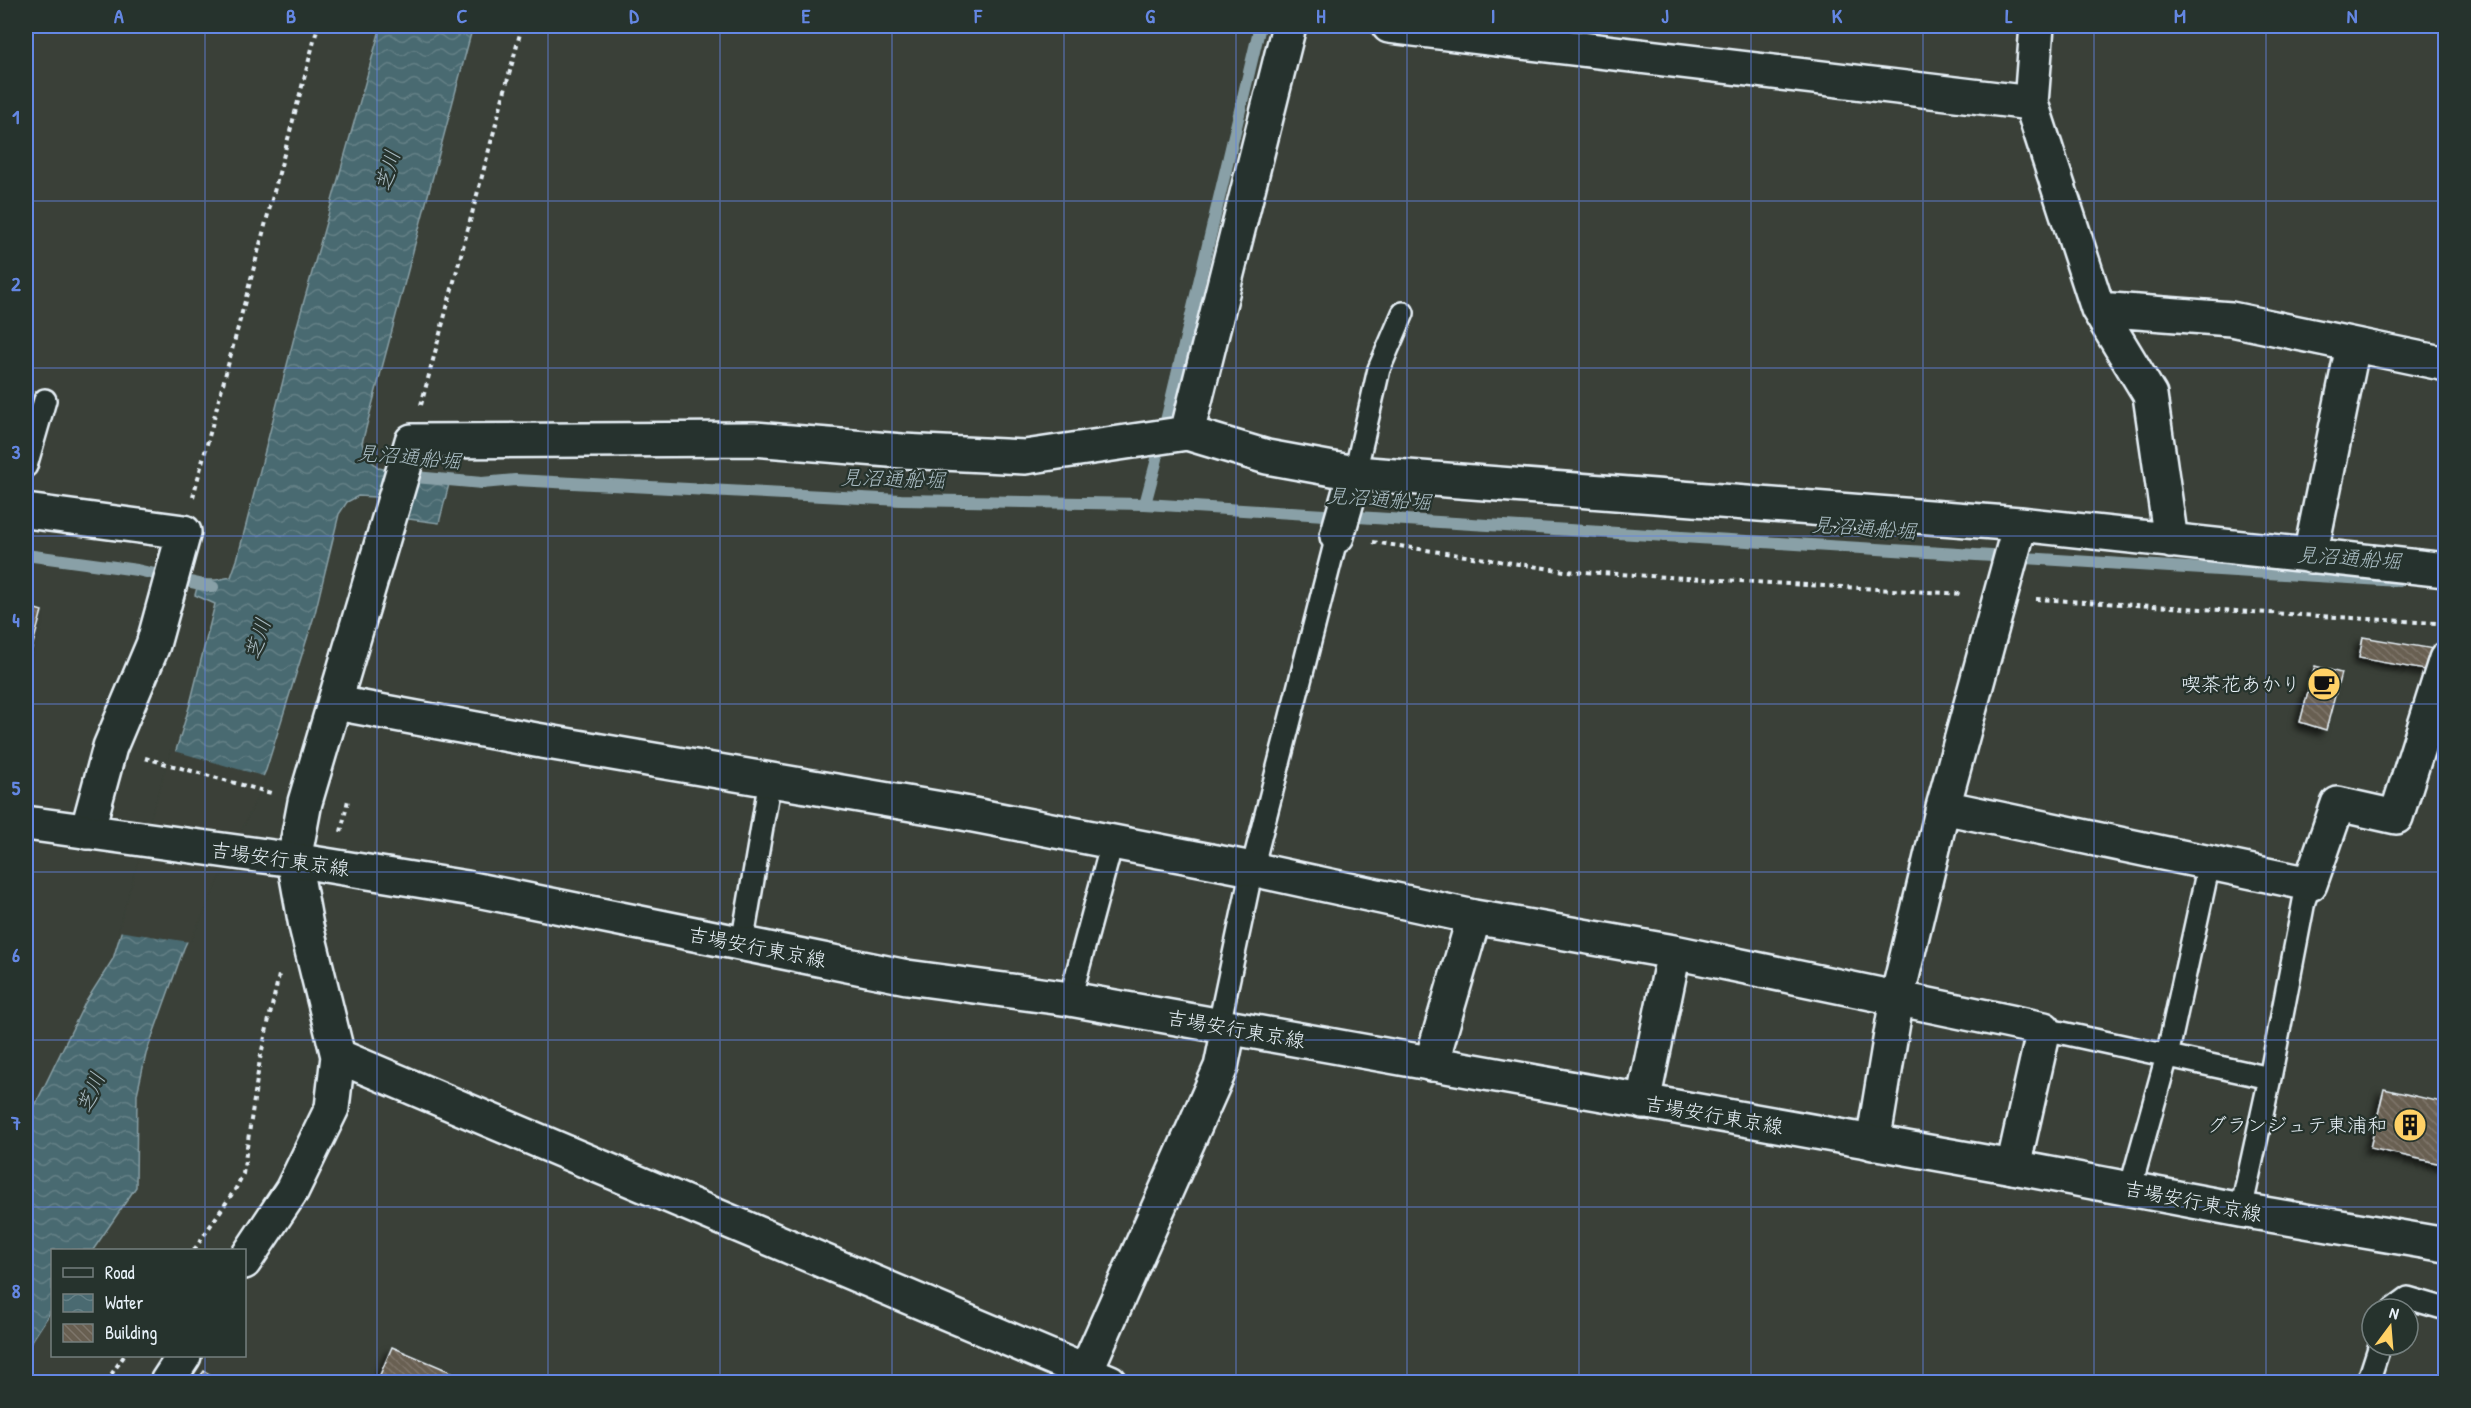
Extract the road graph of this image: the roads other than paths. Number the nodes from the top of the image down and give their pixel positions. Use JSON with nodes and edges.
{"nodes":[{"id":1,"x":1289,"y":26,"type":"edge"},
{"id":2,"x":1389,"y":26,"type":"edge"},
{"id":3,"x":2037,"y":26,"type":"edge"},
{"id":4,"x":2031,"y":104,"type":"junction"},
{"id":5,"x":2097,"y":309,"type":"junction"},
{"id":6,"x":1403,"y":313,"type":"dead end"},
{"id":7,"x":2353,"y":346,"type":"junction"},
{"id":8,"x":2445,"y":364,"type":"edge"},
{"id":9,"x":45,"y":400,"type":"dead end"},
{"id":10,"x":1187,"y":433,"type":"junction"},
{"id":11,"x":26,"y":466,"type":"edge"},
{"id":12,"x":1355,"y":473,"type":"junction"},
{"id":13,"x":26,"y":511,"type":"edge"},
{"id":14,"x":2020,"y":524,"type":"junction"},
{"id":15,"x":1338,"y":536,"type":"joint"},
{"id":16,"x":2171,"y":541,"type":"junction"},
{"id":17,"x":2310,"y":556,"type":"junction"},
{"id":18,"x":2445,"y":570,"type":"edge"},
{"id":19,"x":2445,"y":659,"type":"edge"},
{"id":20,"x":336,"y":703,"type":"junction"},
{"id":21,"x":770,"y":780,"type":"junction"},
{"id":22,"x":1943,"y":807,"type":"junction"},
{"id":23,"x":26,"y":823,"type":"edge"},
{"id":24,"x":99,"y":833,"type":"junction"},
{"id":25,"x":1112,"y":843,"type":"junction"},
{"id":26,"x":289,"y":859,"type":"junction"},
{"id":27,"x":2209,"y":864,"type":"junction"},
{"id":28,"x":1252,"y":869,"type":"junction"},
{"id":29,"x":2310,"y":884,"type":"junction"},
{"id":30,"x":1474,"y":917,"type":"junction"},
{"id":31,"x":742,"y":944,"type":"junction"},
{"id":32,"x":1674,"y":952,"type":"junction"},
{"id":33,"x":1897,"y":998,"type":"junction"},
{"id":34,"x":1070,"y":999,"type":"junction"},
{"id":35,"x":1224,"y":1026,"type":"junction"},
{"id":36,"x":2044,"y":1029,"type":"junction"},
{"id":37,"x":338,"y":1056,"type":"junction"},
{"id":38,"x":2167,"y":1056,"type":"junction"},
{"id":39,"x":1431,"y":1064,"type":"junction"},
{"id":40,"x":2270,"y":1078,"type":"junction"},
{"id":41,"x":1643,"y":1102,"type":"junction"},
{"id":42,"x":1873,"y":1143,"type":"junction"},
{"id":43,"x":2013,"y":1167,"type":"junction"},
{"id":44,"x":2130,"y":1189,"type":"junction"},
{"id":45,"x":2241,"y":1210,"type":"junction"},
{"id":46,"x":2445,"y":1245,"type":"edge"},
{"id":47,"x":246,"y":1259,"type":"edge"},
{"id":48,"x":2420,"y":1302,"type":"edge"},
{"id":49,"x":2445,"y":1309,"type":"edge"},
{"id":50,"x":183,"y":1357,"type":"edge"},
{"id":51,"x":2376,"y":1357,"type":"edge"},
{"id":52,"x":1092,"y":1379,"type":"edge"},
{"id":53,"x":166,"y":1383,"type":"edge"},
{"id":54,"x":2368,"y":1383,"type":"edge"}],
"edges":[{"from":1,"to":10,"type":"street"},
{"from":2,"to":4,"type":"street"},
{"from":3,"to":4,"type":"street"},
{"from":4,"to":5,"type":"street"},
{"from":5,"to":7,"type":"street"},
{"from":5,"to":16,"type":"street"},
{"from":6,"to":12,"type":"lane"},
{"from":7,"to":8,"type":"street"},
{"from":7,"to":17,"type":"street"},
{"from":9,"to":11,"type":"lane"},
{"from":10,"to":12,"type":"street"},
{"from":10,"to":20,"type":"street"},
{"from":12,"to":14,"type":"street"},
{"from":12,"to":15,"type":"street"},
{"from":13,"to":24,"type":"street"},
{"from":14,"to":16,"type":"street"},
{"from":14,"to":22,"type":"street"},
{"from":15,"to":28,"type":"lane"},
{"from":16,"to":17,"type":"street"},
{"from":17,"to":18,"type":"street"},
{"from":19,"to":29,"type":"street"},
{"from":20,"to":21,"type":"street"},
{"from":20,"to":26,"type":"street"},
{"from":21,"to":25,"type":"street"},
{"from":21,"to":31,"type":"lane"},
{"from":22,"to":27,"type":"street"},
{"from":22,"to":33,"type":"street"},
{"from":23,"to":24,"type":"street","name":"吉場安行東京線"},
{"from":24,"to":26,"type":"street","name":"吉場安行東京線"},
{"from":25,"to":28,"type":"street"},
{"from":25,"to":34,"type":"lane"},
{"from":26,"to":31,"type":"street","name":"吉場安行東京線"},
{"from":26,"to":37,"type":"street"},
{"from":27,"to":29,"type":"street"},
{"from":27,"to":38,"type":"lane"},
{"from":28,"to":30,"type":"street"},
{"from":28,"to":35,"type":"lane"},
{"from":29,"to":40,"type":"lane"},
{"from":30,"to":32,"type":"street"},
{"from":30,"to":39,"type":"street"},
{"from":31,"to":34,"type":"street","name":"吉場安行東京線"},
{"from":32,"to":33,"type":"street"},
{"from":32,"to":41,"type":"street"},
{"from":33,"to":36,"type":"street"},
{"from":33,"to":42,"type":"street"},
{"from":34,"to":35,"type":"street","name":"吉場安行東京線"},
{"from":35,"to":39,"type":"street","name":"吉場安行東京線"},
{"from":35,"to":52,"type":"street"},
{"from":36,"to":38,"type":"lane"},
{"from":36,"to":43,"type":"street"},
{"from":37,"to":47,"type":"street"},
{"from":37,"to":52,"type":"street"},
{"from":38,"to":40,"type":"lane"},
{"from":38,"to":44,"type":"lane"},
{"from":39,"to":41,"type":"street","name":"吉場安行東京線"},
{"from":40,"to":45,"type":"lane"},
{"from":41,"to":42,"type":"street","name":"吉場安行東京線"},
{"from":42,"to":43,"type":"street","name":"吉場安行東京線"},
{"from":43,"to":44,"type":"street","name":"吉場安行東京線"},
{"from":44,"to":45,"type":"street","name":"吉場安行東京線"},
{"from":45,"to":46,"type":"street","name":"吉場安行東京線"},
{"from":48,"to":49,"type":"lane"},
{"from":50,"to":53,"type":"street"},
{"from":51,"to":54,"type":"lane"}]}
